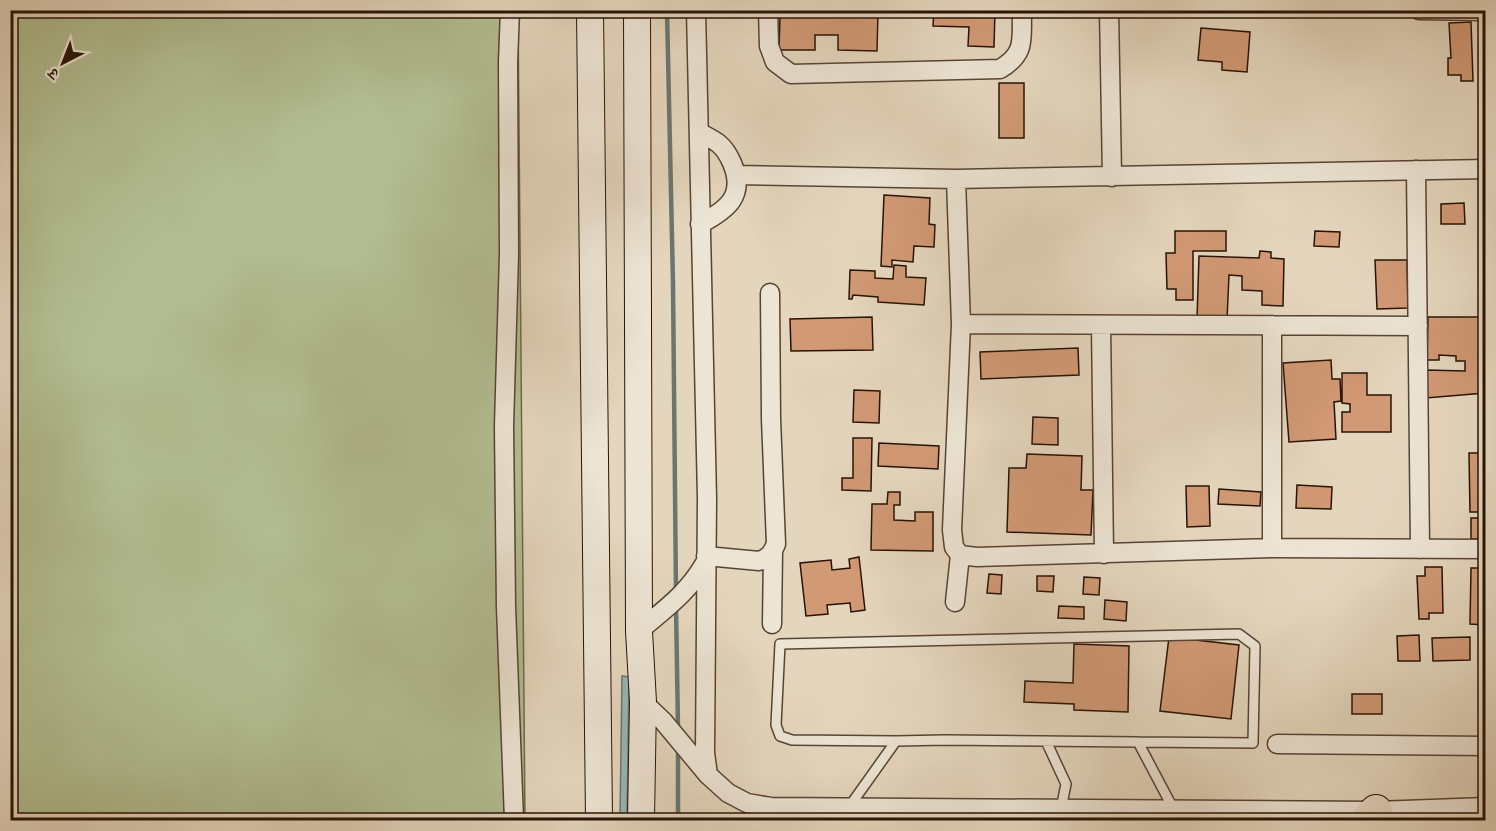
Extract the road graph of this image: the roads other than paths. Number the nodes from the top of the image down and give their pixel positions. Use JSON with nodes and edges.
{"nodes":[{"id":1,"x":510,"y":10,"type":"edge"},
{"id":2,"x":590,"y":10,"type":"edge"},
{"id":3,"x":637,"y":10,"type":"edge"},
{"id":4,"x":696,"y":10,"type":"edge"},
{"id":5,"x":768,"y":10,"type":"edge"},
{"id":6,"x":1022,"y":10,"type":"edge"},
{"id":7,"x":1109,"y":10,"type":"edge"},
{"id":8,"x":1419,"y":10,"type":"edge"},
{"id":9,"x":1485,"y":11,"type":"edge"},
{"id":10,"x":699,"y":132,"type":"junction"},
{"id":11,"x":1485,"y":169,"type":"edge"},
{"id":12,"x":1416,"y":170,"type":"junction"},
{"id":13,"x":737,"y":175,"type":"junction"},
{"id":14,"x":1112,"y":177,"type":"junction"},
{"id":15,"x":956,"y":179,"type":"junction"},
{"id":16,"x":700,"y":224,"type":"junction"},
{"id":17,"x":770,"y":293,"type":"dead end"},
{"id":18,"x":961,"y":324,"type":"junction"},
{"id":19,"x":1101,"y":325,"type":"junction"},
{"id":20,"x":1272,"y":325,"type":"junction"},
{"id":21,"x":1418,"y":326,"type":"junction"},
{"id":22,"x":1272,"y":548,"type":"junction"},
{"id":23,"x":1420,"y":549,"type":"junction"},
{"id":24,"x":1485,"y":549,"type":"edge"},
{"id":25,"x":773,"y":552,"type":"junction"},
{"id":26,"x":1104,"y":554,"type":"junction"},
{"id":27,"x":960,"y":555,"type":"junction"},
{"id":28,"x":706,"y":559,"type":"junction"},
{"id":29,"x":955,"y":602,"type":"dead end"},
{"id":30,"x":772,"y":624,"type":"dead end"},
{"id":31,"x":639,"y":631,"type":"junction"},
{"id":32,"x":643,"y":702,"type":"junction"},
{"id":33,"x":896,"y":741,"type":"junction"},
{"id":34,"x":1046,"y":741,"type":"junction"},
{"id":35,"x":1138,"y":742,"type":"junction"},
{"id":36,"x":1277,"y":744,"type":"dead end"},
{"id":37,"x":1485,"y":746,"type":"edge"},
{"id":38,"x":708,"y":776,"type":"junction"},
{"id":39,"x":849,"y":807,"type":"junction"},
{"id":40,"x":1485,"y":807,"type":"edge"},
{"id":41,"x":1061,"y":809,"type":"junction"},
{"id":42,"x":1174,"y":810,"type":"junction"},
{"id":43,"x":1372,"y":816,"type":"edge"},
{"id":44,"x":514,"y":820,"type":"edge"},
{"id":45,"x":599,"y":820,"type":"edge"},
{"id":46,"x":641,"y":820,"type":"edge"}],
"edges":[{"from":1,"to":44,"type":"street"},
{"from":2,"to":45,"type":"main road"},
{"from":3,"to":31,"type":"main road"},
{"from":4,"to":10,"type":"street"},
{"from":5,"to":6,"type":"street"},
{"from":7,"to":14,"type":"street"},
{"from":8,"to":9,"type":"street"},
{"from":10,"to":13,"type":"street"},
{"from":10,"to":16,"type":"street"},
{"from":11,"to":12,"type":"street"},
{"from":12,"to":14,"type":"street"},
{"from":12,"to":21,"type":"street"},
{"from":13,"to":15,"type":"street"},
{"from":13,"to":16,"type":"street"},
{"from":14,"to":15,"type":"street"},
{"from":15,"to":18,"type":"street"},
{"from":16,"to":28,"type":"street"},
{"from":17,"to":25,"type":"street"},
{"from":18,"to":19,"type":"street"},
{"from":18,"to":27,"type":"street"},
{"from":19,"to":20,"type":"street"},
{"from":19,"to":26,"type":"street"},
{"from":20,"to":21,"type":"street"},
{"from":20,"to":22,"type":"street"},
{"from":21,"to":23,"type":"street"},
{"from":22,"to":23,"type":"street"},
{"from":22,"to":26,"type":"street"},
{"from":23,"to":24,"type":"street"},
{"from":25,"to":28,"type":"street"},
{"from":25,"to":30,"type":"street"},
{"from":26,"to":27,"type":"street"},
{"from":27,"to":29,"type":"street"},
{"from":28,"to":31,"type":"street"},
{"from":28,"to":38,"type":"street"},
{"from":31,"to":32,"type":"main road"},
{"from":32,"to":38,"type":"street"},
{"from":32,"to":46,"type":"main road"},
{"from":33,"to":34,"type":"lane"},
{"from":33,"to":35,"type":"lane"},
{"from":33,"to":39,"type":"lane"},
{"from":34,"to":35,"type":"lane"},
{"from":34,"to":41,"type":"lane"},
{"from":35,"to":42,"type":"lane"},
{"from":36,"to":37,"type":"street"},
{"from":38,"to":39,"type":"street"},
{"from":39,"to":41,"type":"street"},
{"from":40,"to":43,"type":"street"},
{"from":41,"to":42,"type":"street"},
{"from":42,"to":43,"type":"street"}]}
